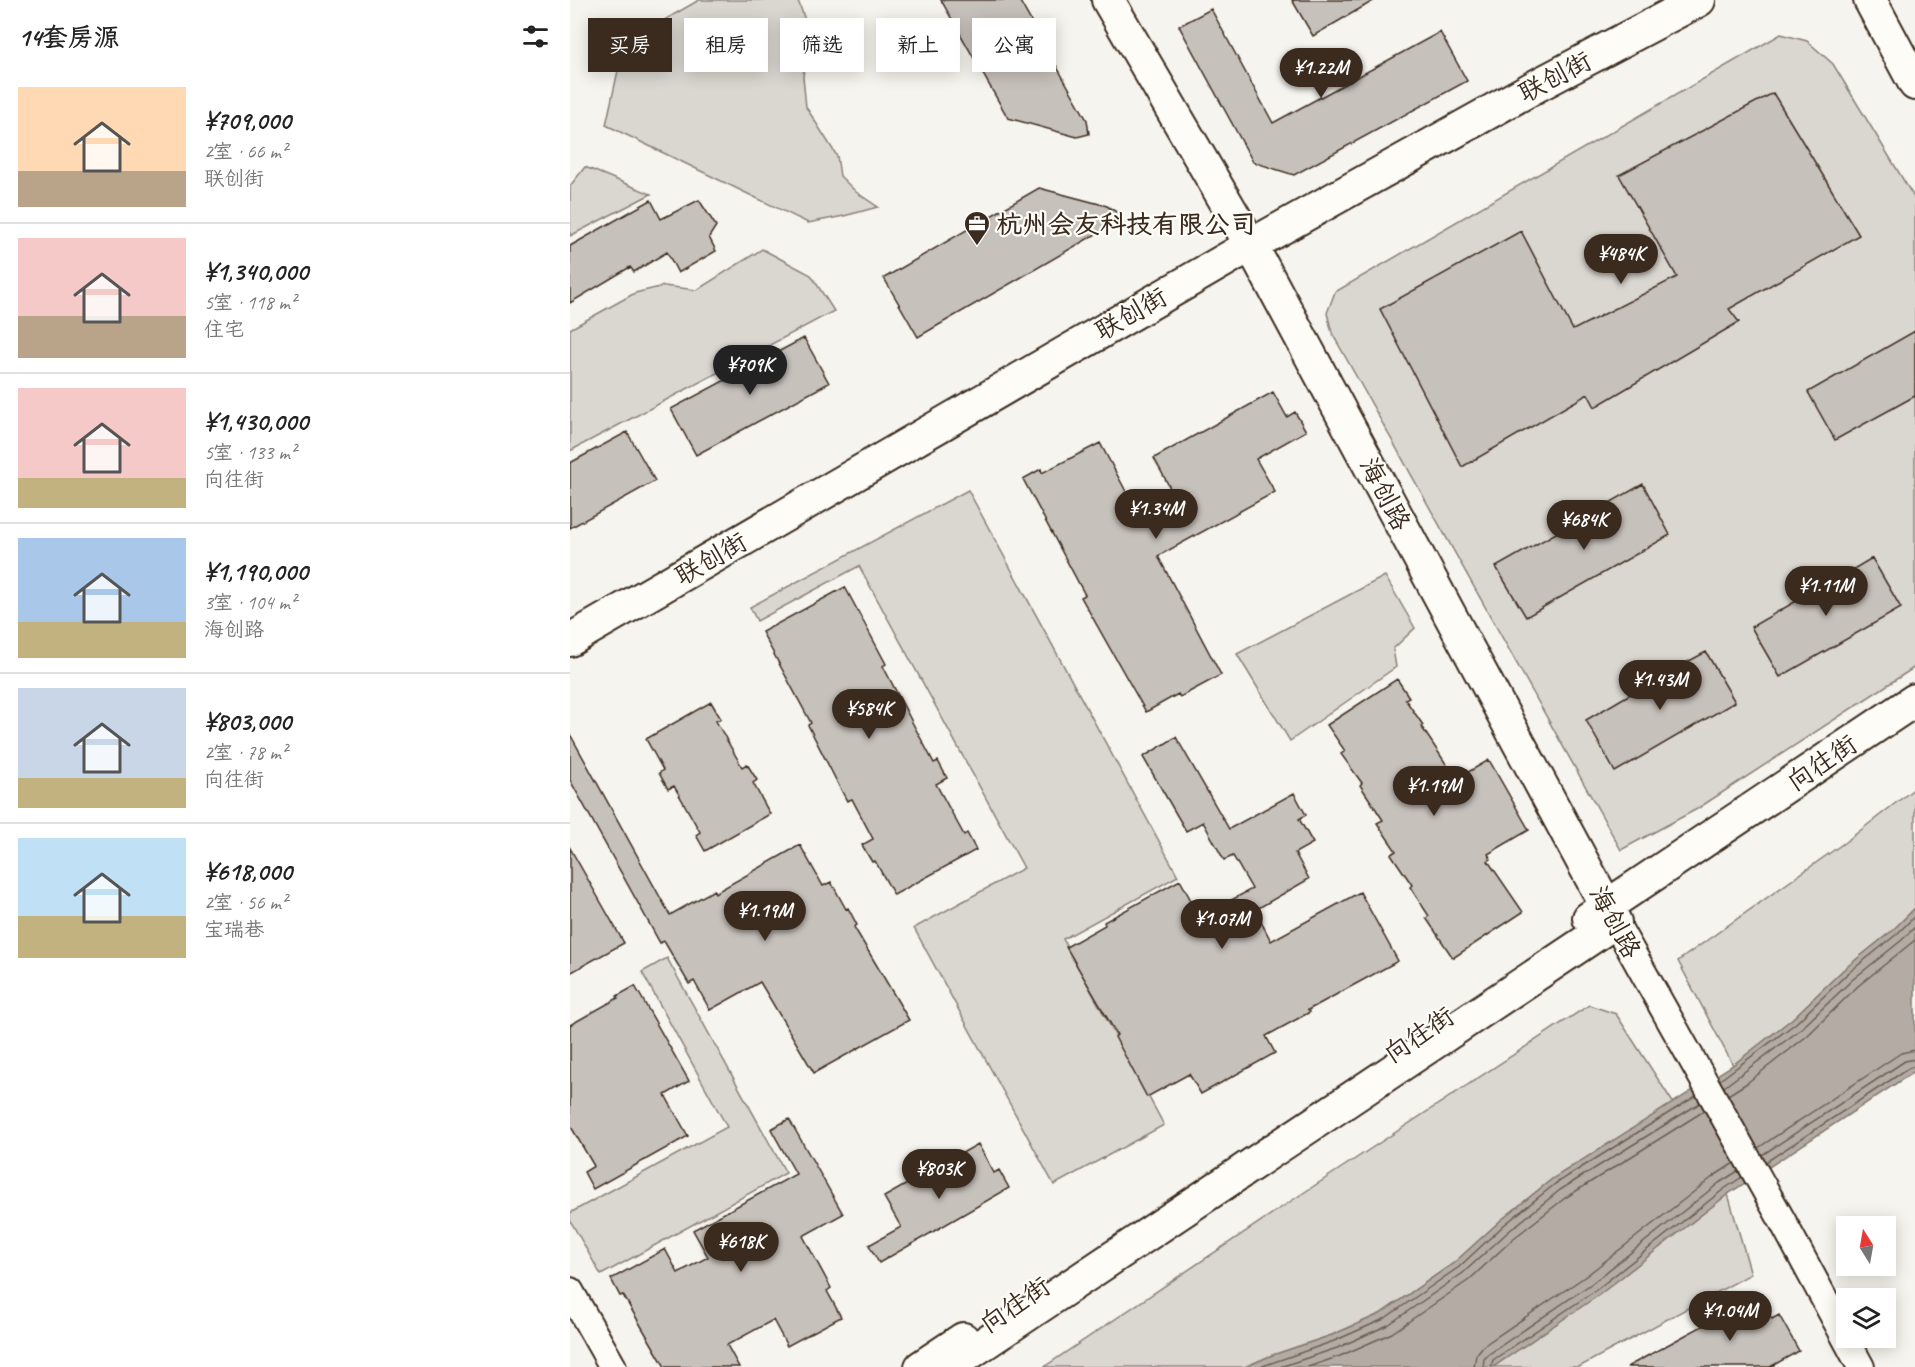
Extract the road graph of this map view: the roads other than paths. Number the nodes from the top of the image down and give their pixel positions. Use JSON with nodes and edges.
{"nodes":[{"id":1,"x":1108,"y":0,"type":"edge"},
{"id":2,"x":1699,"y":0,"type":"edge"},
{"id":3,"x":1870,"y":0,"type":"edge"},
{"id":4,"x":1915,"y":84,"type":"edge"},
{"id":5,"x":1251,"y":245,"type":"junction"},
{"id":6,"x":570,"y":640,"type":"edge"},
{"id":7,"x":1915,"y":700,"type":"edge"},
{"id":8,"x":1610,"y":914,"type":"junction"},
{"id":9,"x":570,"y":1291,"type":"edge"},
{"id":10,"x":613,"y":1367,"type":"edge"},
{"id":11,"x":921,"y":1367,"type":"edge"},
{"id":12,"x":949,"y":1367,"type":"edge"},
{"id":13,"x":1861,"y":1367,"type":"edge"}],
"edges":[{"from":1,"to":5,"type":"street","name":"海创路"},
{"from":2,"to":5,"type":"street","name":"联创街"},
{"from":3,"to":4,"type":"street"},
{"from":5,"to":6,"type":"street","name":"联创街"},
{"from":5,"to":8,"type":"street","name":"海创路"},
{"from":7,"to":8,"type":"street","name":"向往街"},
{"from":8,"to":11,"type":"street","name":"向往街"},
{"from":8,"to":12,"type":"street","name":"向往街"},
{"from":8,"to":13,"type":"street","name":"海创路"},
{"from":9,"to":10,"type":"street"}]}
